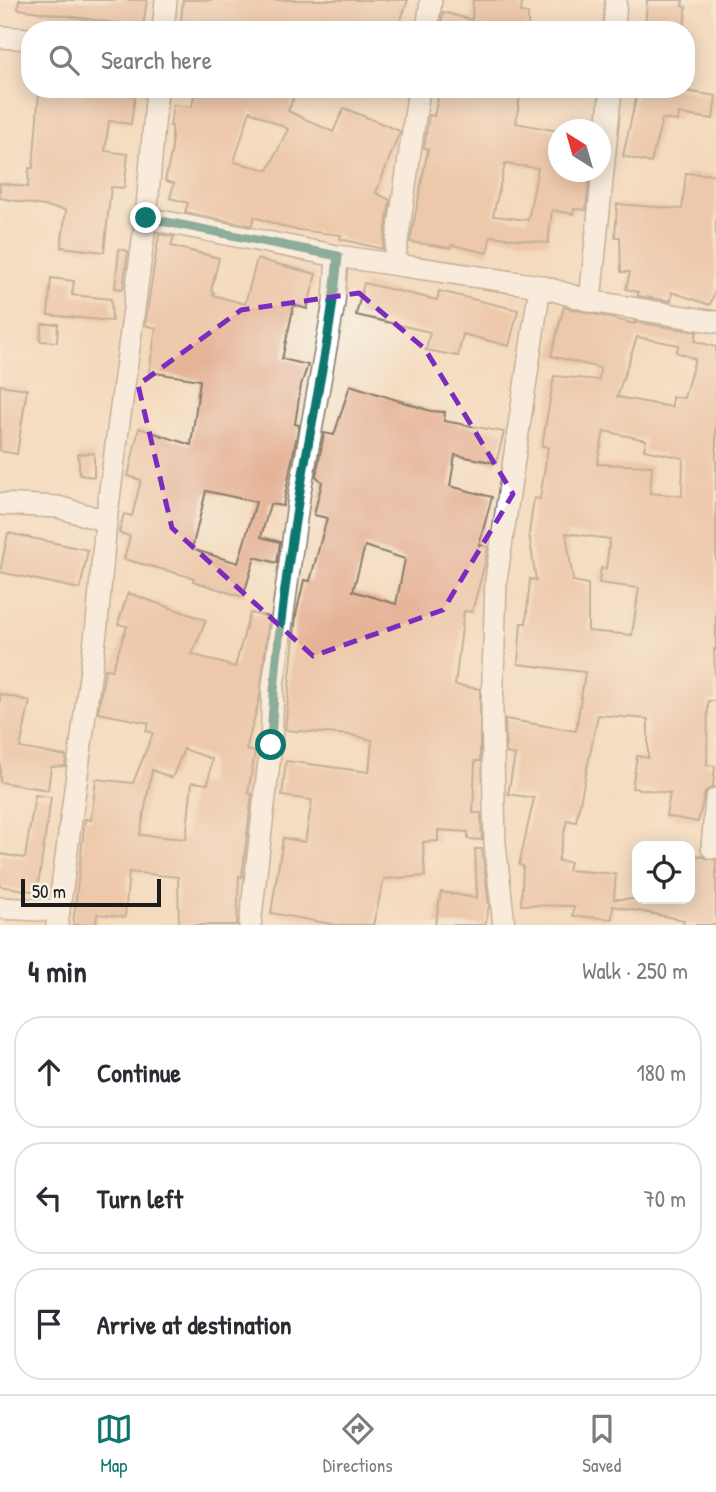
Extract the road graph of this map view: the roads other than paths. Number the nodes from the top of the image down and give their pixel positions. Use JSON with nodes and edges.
{"nodes":[{"id":1,"x":166,"y":0,"type":"edge"},
{"id":2,"x":431,"y":0,"type":"edge"},
{"id":3,"x":616,"y":0,"type":"edge"},
{"id":4,"x":164,"y":21,"type":"edge"},
{"id":5,"x":428,"y":21,"type":"edge"},
{"id":6,"x":615,"y":21,"type":"edge"},
{"id":7,"x":0,"y":37,"type":"edge"},
{"id":8,"x":21,"y":38,"type":"edge"},
{"id":9,"x":156,"y":98,"type":"edge"},
{"id":10,"x":418,"y":98,"type":"edge"},
{"id":11,"x":610,"y":98,"type":"edge"},
{"id":12,"x":146,"y":218,"type":"junction"},
{"id":13,"x":338,"y":256,"type":"junction"},
{"id":14,"x":394,"y":263,"type":"junction"},
{"id":15,"x":540,"y":286,"type":"junction"},
{"id":16,"x":590,"y":301,"type":"junction"},
{"id":17,"x":716,"y":322,"type":"edge"},
{"id":18,"x":0,"y":504,"type":"edge"},
{"id":19,"x":106,"y":521,"type":"junction"},
{"id":20,"x":716,"y":799,"type":"edge"},
{"id":21,"x":712,"y":848,"type":"dead end"},
{"id":22,"x":0,"y":908,"type":"edge"},
{"id":23,"x":58,"y":918,"type":"edge"},
{"id":24,"x":250,"y":925,"type":"edge"},
{"id":25,"x":504,"y":925,"type":"edge"}],
"edges":[{"from":1,"to":4,"type":"street"},
{"from":2,"to":5,"type":"street"},
{"from":3,"to":6,"type":"street"},
{"from":7,"to":8,"type":"street"},
{"from":9,"to":12,"type":"street"},
{"from":10,"to":14,"type":"street"},
{"from":11,"to":16,"type":"street"},
{"from":12,"to":13,"type":"street"},
{"from":12,"to":19,"type":"street"},
{"from":13,"to":14,"type":"street"},
{"from":13,"to":24,"type":"street"},
{"from":14,"to":15,"type":"street"},
{"from":15,"to":16,"type":"street"},
{"from":15,"to":25,"type":"street"},
{"from":16,"to":17,"type":"street"},
{"from":18,"to":19,"type":"street"},
{"from":19,"to":23,"type":"street"},
{"from":20,"to":21,"type":"street"},
{"from":22,"to":23,"type":"street"}]}
